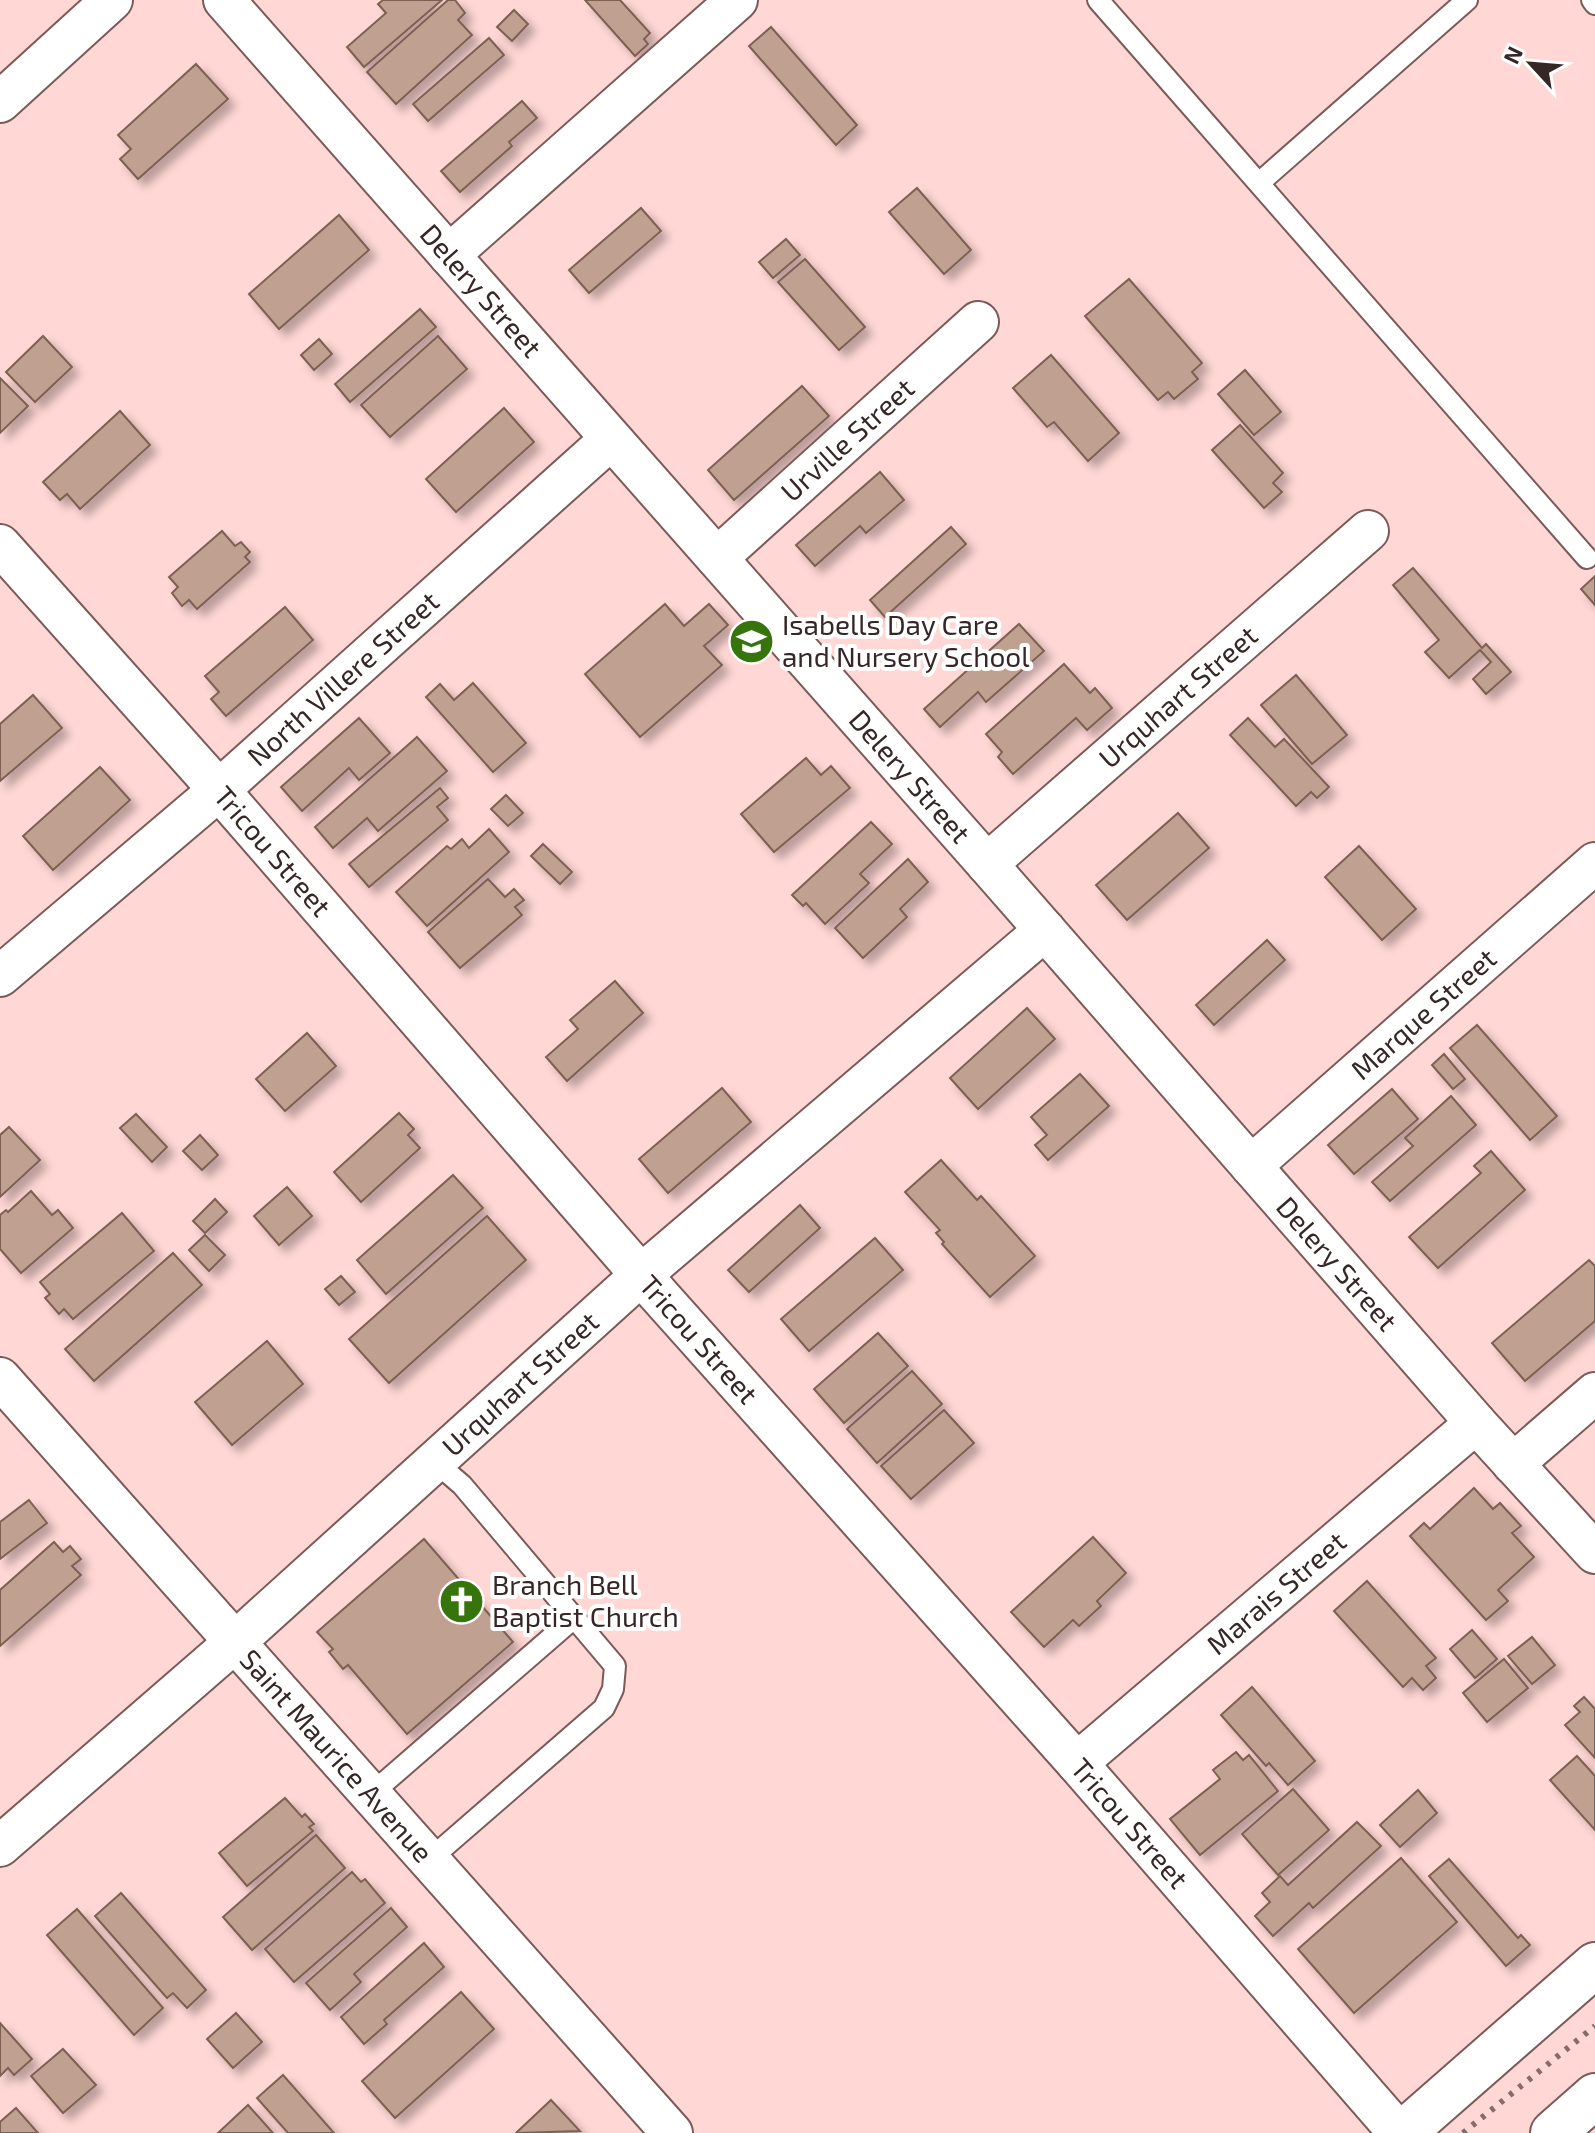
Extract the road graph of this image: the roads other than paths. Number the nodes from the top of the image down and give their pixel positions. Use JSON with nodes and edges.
{"nodes":[{"id":1,"x":112,"y":0,"type":"edge"},
{"id":2,"x":224,"y":0,"type":"edge"},
{"id":3,"x":737,"y":0,"type":"edge"},
{"id":4,"x":1098,"y":0,"type":"edge"},
{"id":5,"x":1467,"y":0,"type":"edge"},
{"id":6,"x":0,"y":102,"type":"edge"},
{"id":7,"x":1259,"y":183,"type":"junction"},
{"id":8,"x":449,"y":255,"type":"junction"},
{"id":9,"x":978,"y":322,"type":"dead end"},
{"id":10,"x":611,"y":439,"type":"junction"},
{"id":11,"x":1368,"y":531,"type":"dead end"},
{"id":12,"x":0,"y":545,"type":"edge"},
{"id":13,"x":717,"y":558,"type":"junction"},
{"id":14,"x":1587,"y":558,"type":"dead end"},
{"id":15,"x":219,"y":790,"type":"junction"},
{"id":16,"x":1595,"y":863,"type":"edge"},
{"id":17,"x":987,"y":864,"type":"junction"},
{"id":18,"x":1045,"y":930,"type":"junction"},
{"id":19,"x":0,"y":976,"type":"edge"},
{"id":20,"x":1251,"y":1166,"type":"junction"},
{"id":21,"x":641,"y":1275,"type":"junction"},
{"id":22,"x":0,"y":1378,"type":"edge"},
{"id":23,"x":1595,"y":1393,"type":"edge"},
{"id":24,"x":1476,"y":1423,"type":"junction"},
{"id":25,"x":435,"y":1462,"type":"junction"},
{"id":26,"x":1513,"y":1464,"type":"junction"},
{"id":27,"x":1595,"y":1553,"type":"edge"},
{"id":28,"x":574,"y":1618,"type":"junction"},
{"id":29,"x":235,"y":1642,"type":"junction"},
{"id":30,"x":1077,"y":1763,"type":"junction"},
{"id":31,"x":371,"y":1794,"type":"junction"},
{"id":32,"x":0,"y":1846,"type":"edge"},
{"id":33,"x":429,"y":1860,"type":"junction"},
{"id":34,"x":1595,"y":1965,"type":"edge"},
{"id":35,"x":1595,"y":2096,"type":"edge"},
{"id":36,"x":664,"y":2130,"type":"edge"},
{"id":37,"x":1401,"y":2133,"type":"edge"},
{"id":38,"x":1553,"y":2133,"type":"edge"}],
"edges":[{"from":1,"to":6,"type":"street"},
{"from":2,"to":8,"type":"street","name":"Delery Street"},
{"from":3,"to":8,"type":"street"},
{"from":4,"to":7,"type":"lane"},
{"from":5,"to":7,"type":"lane"},
{"from":7,"to":14,"type":"lane"},
{"from":8,"to":10,"type":"street","name":"Delery Street"},
{"from":9,"to":13,"type":"street","name":"Urville Street"},
{"from":10,"to":13,"type":"street","name":"Delery Street"},
{"from":10,"to":15,"type":"street","name":"North Villere Street"},
{"from":11,"to":17,"type":"street","name":"Urquhart Street"},
{"from":12,"to":15,"type":"street","name":"Tricou Street"},
{"from":13,"to":17,"type":"street","name":"Delery Street"},
{"from":15,"to":19,"type":"street","name":"North Villere Street"},
{"from":15,"to":21,"type":"street","name":"Tricou Street"},
{"from":16,"to":20,"type":"street","name":"Marque Street"},
{"from":17,"to":18,"type":"street","name":"Delery Street"},
{"from":18,"to":20,"type":"street","name":"Delery Street"},
{"from":18,"to":21,"type":"street","name":"Urquhart Street"},
{"from":20,"to":24,"type":"street","name":"Delery Street"},
{"from":21,"to":25,"type":"street","name":"Urquhart Street"},
{"from":21,"to":30,"type":"street","name":"Tricou Street"},
{"from":22,"to":29,"type":"street","name":"Saint Maurice Avenue"},
{"from":23,"to":26,"type":"street"},
{"from":24,"to":26,"type":"street","name":"Delery Street"},
{"from":24,"to":30,"type":"street","name":"Marais Street"},
{"from":25,"to":28,"type":"lane"},
{"from":25,"to":29,"type":"street","name":"Urquhart Street"},
{"from":26,"to":27,"type":"street","name":"Delery Street"},
{"from":28,"to":31,"type":"lane"},
{"from":28,"to":33,"type":"lane"},
{"from":29,"to":31,"type":"street","name":"Saint Maurice Avenue"},
{"from":29,"to":32,"type":"street","name":"Urquhart Street"},
{"from":30,"to":37,"type":"street","name":"Tricou Street"},
{"from":31,"to":33,"type":"street","name":"Saint Maurice Avenue"},
{"from":33,"to":36,"type":"street","name":"Saint Maurice Avenue"},
{"from":34,"to":37,"type":"main road"},
{"from":35,"to":38,"type":"main road"}]}
